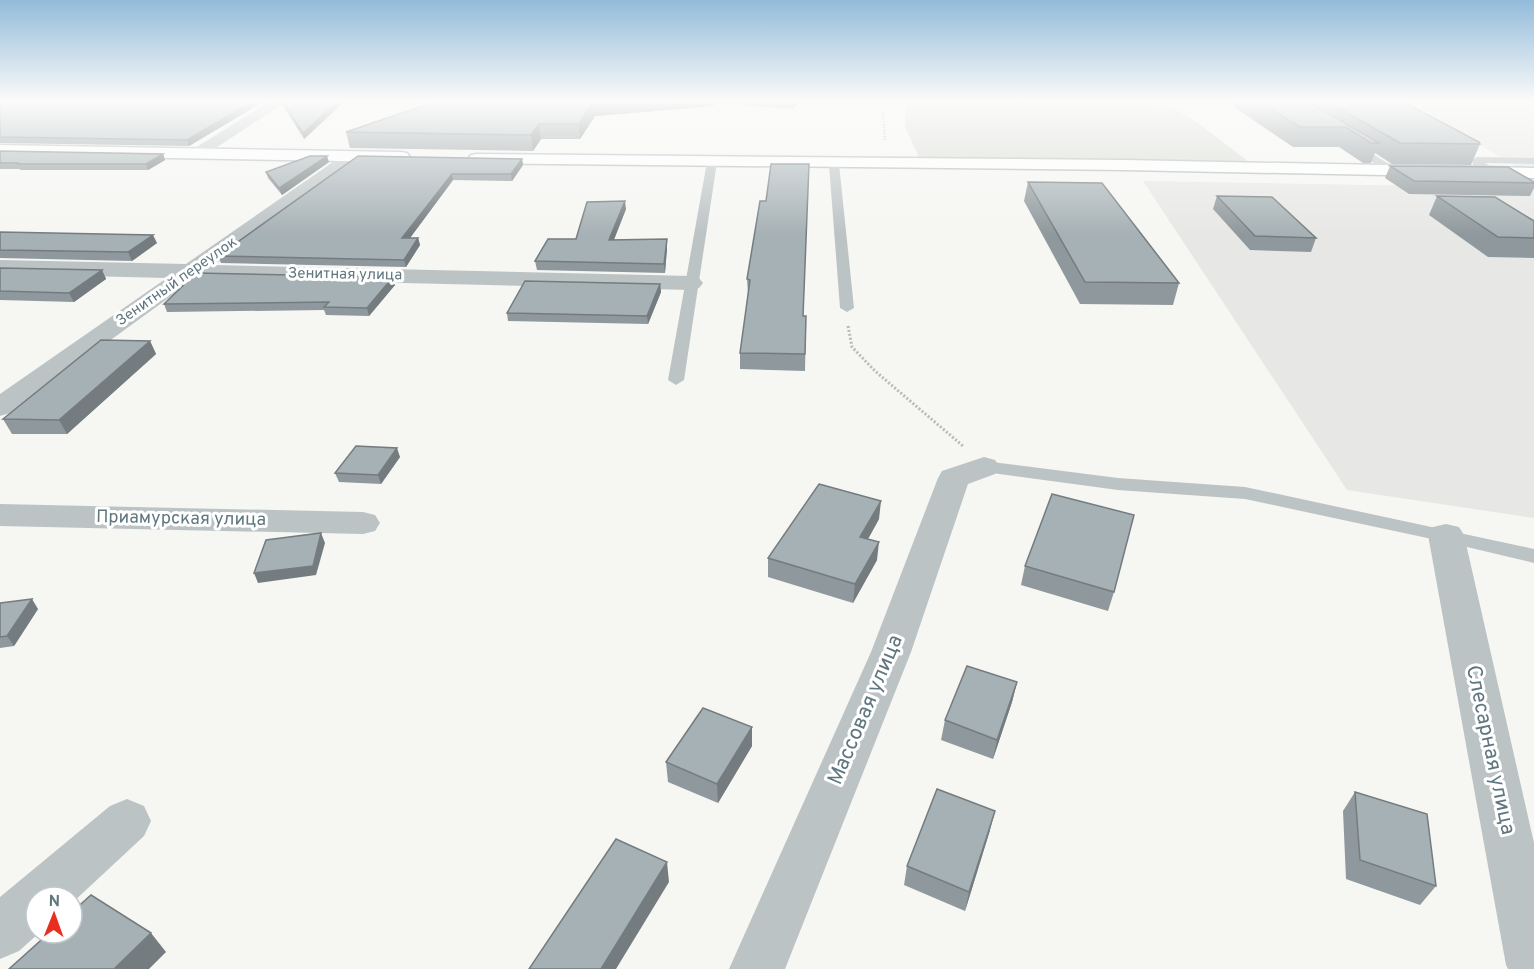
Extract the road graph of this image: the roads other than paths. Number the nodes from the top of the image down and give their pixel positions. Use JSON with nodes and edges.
{"nodes":[{"id":1,"x":209,"y":145,"type":"edge"},
{"id":2,"x":1352,"y":145,"type":"edge"},
{"id":3,"x":0,"y":150,"type":"edge"},
{"id":4,"x":196,"y":153,"type":"junction"},
{"id":5,"x":352,"y":157,"type":"junction"},
{"id":6,"x":424,"y":158,"type":"edge"},
{"id":7,"x":460,"y":158,"type":"edge"},
{"id":8,"x":1534,"y":160,"type":"edge"},
{"id":9,"x":712,"y":162,"type":"junction"},
{"id":10,"x":834,"y":164,"type":"junction"},
{"id":11,"x":1393,"y":170,"type":"junction"},
{"id":12,"x":1494,"y":172,"type":"junction"},
{"id":13,"x":1534,"y":173,"type":"edge"},
{"id":14,"x":0,"y":267,"type":"edge"},
{"id":15,"x":193,"y":272,"type":"junction"},
{"id":16,"x":691,"y":283,"type":"junction"},
{"id":17,"x":847,"y":308,"type":"road end"},
{"id":18,"x":676,"y":380,"type":"dead end"},
{"id":19,"x":0,"y":406,"type":"edge"},
{"id":20,"x":975,"y":458,"type":"joint"},
{"id":21,"x":0,"y":515,"type":"edge"},
{"id":22,"x":363,"y":523,"type":"dead end"},
{"id":23,"x":1446,"y":535,"type":"junction"},
{"id":24,"x":1534,"y":556,"type":"edge"},
{"id":25,"x":128,"y":821,"type":"dead end"},
{"id":26,"x":54,"y":885,"type":"edge"},
{"id":27,"x":24,"y":911,"type":"edge"},
{"id":28,"x":0,"y":932,"type":"edge"},
{"id":29,"x":1534,"y":965,"type":"edge"},
{"id":30,"x":757,"y":969,"type":"edge"}],
"edges":[{"from":1,"to":4,"type":"street"},
{"from":2,"to":11,"type":"lane"},
{"from":3,"to":4,"type":"street"},
{"from":4,"to":5,"type":"street"},
{"from":5,"to":6,"type":"street"},
{"from":5,"to":15,"type":"street","name":"Зенитный переулок"},
{"from":7,"to":9,"type":"street"},
{"from":8,"to":12,"type":"lane"},
{"from":9,"to":10,"type":"street"},
{"from":9,"to":16,"type":"lane"},
{"from":10,"to":11,"type":"street"},
{"from":10,"to":17,"type":"lane"},
{"from":11,"to":12,"type":"street"},
{"from":12,"to":13,"type":"street"},
{"from":14,"to":15,"type":"street","name":"Зенитная улица"},
{"from":15,"to":16,"type":"street","name":"Зенитная улица"},
{"from":15,"to":19,"type":"street","name":"Зенитный переулок"},
{"from":16,"to":18,"type":"lane"},
{"from":20,"to":23,"type":"lane"},
{"from":20,"to":30,"type":"street","name":"Массовая улица"},
{"from":21,"to":22,"type":"street","name":"Приамурская улица"},
{"from":23,"to":24,"type":"lane"},
{"from":23,"to":29,"type":"street","name":"Слесарная улица"},
{"from":25,"to":26,"type":"street"},
{"from":27,"to":28,"type":"street"}]}
